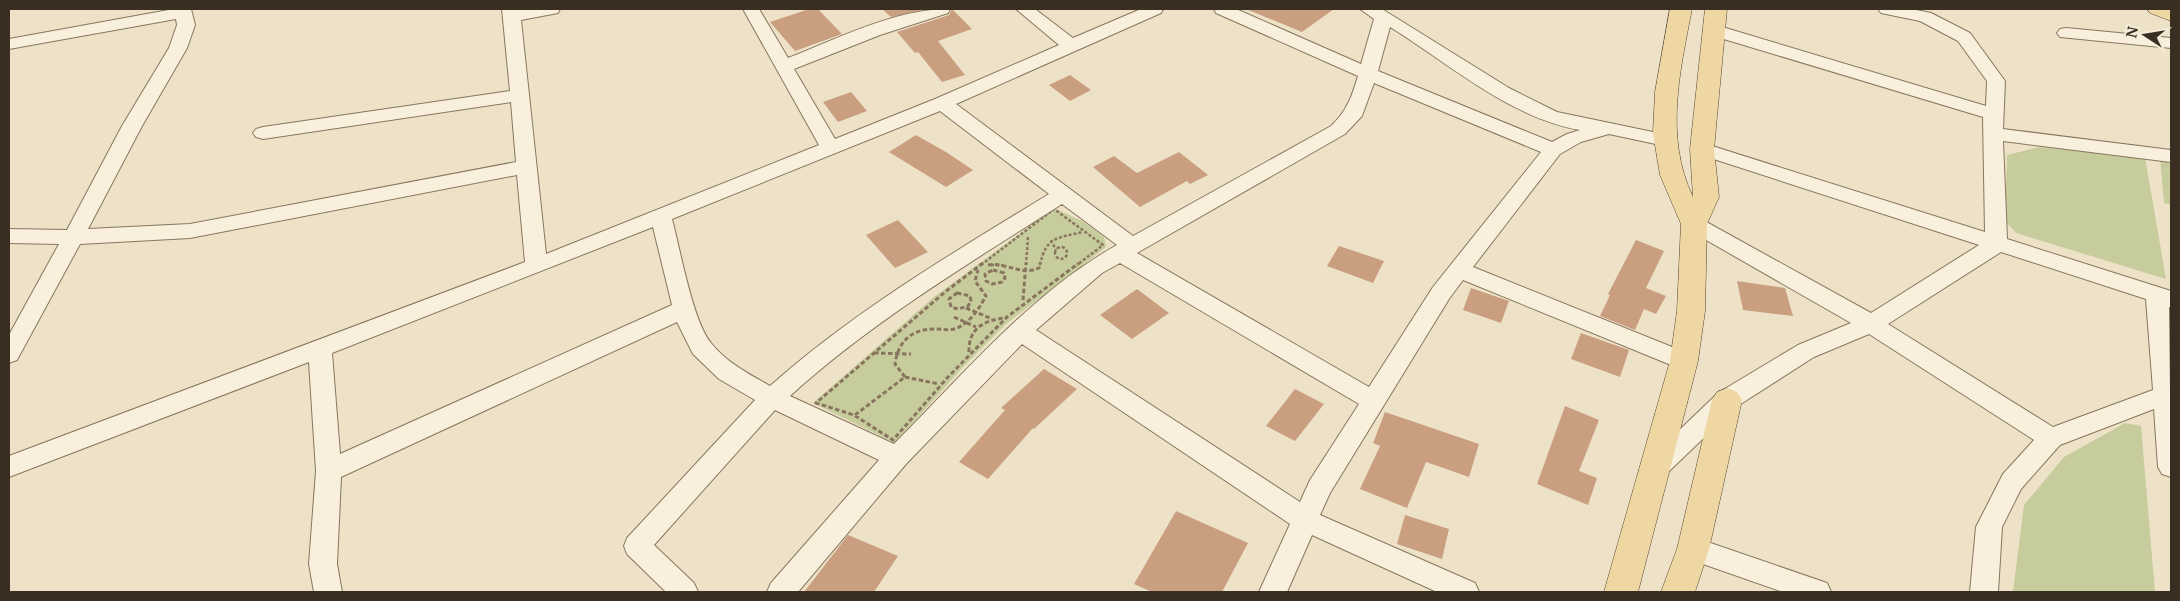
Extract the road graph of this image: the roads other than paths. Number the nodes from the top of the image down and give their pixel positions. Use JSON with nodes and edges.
{"nodes":[{"id":1,"x":552,"y":9,"type":"edge"},
{"id":2,"x":751,"y":9,"type":"edge"},
{"id":3,"x":942,"y":9,"type":"edge"},
{"id":4,"x":1024,"y":9,"type":"edge"},
{"id":5,"x":1155,"y":9,"type":"edge"},
{"id":6,"x":1222,"y":9,"type":"edge"},
{"id":7,"x":1887,"y":9,"type":"edge"},
{"id":8,"x":2157,"y":9,"type":"edge"},
{"id":9,"x":1680,"y":10,"type":"edge"},
{"id":10,"x":182,"y":11,"type":"edge"},
{"id":11,"x":511,"y":12,"type":"edge"},
{"id":12,"x":1377,"y":12,"type":"edge"},
{"id":13,"x":2171,"y":15,"type":"edge"},
{"id":14,"x":1715,"y":19,"type":"edge"},
{"id":15,"x":2066,"y":33,"type":"dead end"},
{"id":16,"x":2171,"y":42,"type":"edge"},
{"id":17,"x":9,"y":44,"type":"edge"},
{"id":18,"x":1072,"y":46,"type":"junction"},
{"id":19,"x":784,"y":66,"type":"junction"},
{"id":20,"x":1368,"y":74,"type":"junction"},
{"id":21,"x":519,"y":95,"type":"junction"},
{"id":22,"x":942,"y":103,"type":"junction"},
{"id":23,"x":1993,"y":124,"type":"junction"},
{"id":24,"x":1610,"y":128,"type":"junction"},
{"id":25,"x":263,"y":133,"type":"dead end"},
{"id":26,"x":1666,"y":140,"type":"junction"},
{"id":27,"x":830,"y":148,"type":"junction"},
{"id":28,"x":1702,"y":149,"type":"junction"},
{"id":29,"x":1553,"y":150,"type":"junction"},
{"id":30,"x":2171,"y":156,"type":"edge"},
{"id":31,"x":526,"y":167,"type":"junction"},
{"id":32,"x":1063,"y":194,"type":"junction"},
{"id":33,"x":661,"y":216,"type":"junction"},
{"id":34,"x":1694,"y":224,"type":"junction"},
{"id":35,"x":9,"y":236,"type":"edge"},
{"id":36,"x":73,"y":237,"type":"junction"},
{"id":37,"x":1996,"y":245,"type":"junction"},
{"id":38,"x":1126,"y":250,"type":"junction"},
{"id":39,"x":536,"y":266,"type":"junction"},
{"id":40,"x":1459,"y":270,"type":"junction"},
{"id":41,"x":2164,"y":297,"type":"edge"},
{"id":42,"x":684,"y":309,"type":"junction"},
{"id":43,"x":1871,"y":324,"type":"junction"},
{"id":44,"x":1020,"y":332,"type":"junction"},
{"id":45,"x":320,"y":348,"type":"junction"},
{"id":46,"x":9,"y":354,"type":"edge"},
{"id":47,"x":1684,"y":361,"type":"junction"},
{"id":48,"x":2165,"y":395,"type":"junction"},
{"id":49,"x":772,"y":398,"type":"junction"},
{"id":50,"x":1727,"y":400,"type":"junction"},
{"id":51,"x":1373,"y":401,"type":"junction"},
{"id":52,"x":2051,"y":438,"type":"junction"},
{"id":53,"x":895,"y":448,"type":"junction"},
{"id":54,"x":9,"y":467,"type":"edge"},
{"id":55,"x":1655,"y":468,"type":"junction"},
{"id":56,"x":2171,"y":468,"type":"edge"},
{"id":57,"x":329,"y":471,"type":"junction"},
{"id":58,"x":1305,"y":520,"type":"junction"},
{"id":59,"x":1692,"y":549,"type":"junction"},
{"id":60,"x":328,"y":592,"type":"edge"},
{"id":61,"x":684,"y":592,"type":"edge"},
{"id":62,"x":781,"y":592,"type":"edge"},
{"id":63,"x":1273,"y":592,"type":"edge"},
{"id":64,"x":1465,"y":592,"type":"edge"},
{"id":65,"x":1621,"y":592,"type":"edge"},
{"id":66,"x":1678,"y":592,"type":"edge"},
{"id":67,"x":1817,"y":592,"type":"edge"},
{"id":68,"x":1984,"y":592,"type":"edge"}],
"edges":[{"from":1,"to":11,"type":"street"},
{"from":2,"to":19,"type":"street"},
{"from":3,"to":19,"type":"street"},
{"from":4,"to":18,"type":"street"},
{"from":5,"to":18,"type":"street"},
{"from":6,"to":20,"type":"street"},
{"from":7,"to":23,"type":"street"},
{"from":8,"to":13,"type":"main road"},
{"from":9,"to":26,"type":"main road"},
{"from":10,"to":17,"type":"street"},
{"from":10,"to":36,"type":"street"},
{"from":11,"to":21,"type":"street"},
{"from":12,"to":20,"type":"street"},
{"from":12,"to":24,"type":"street"},
{"from":14,"to":23,"type":"street"},
{"from":14,"to":28,"type":"main road"},
{"from":15,"to":16,"type":"street"},
{"from":18,"to":22,"type":"street"},
{"from":19,"to":27,"type":"street"},
{"from":20,"to":29,"type":"street"},
{"from":20,"to":38,"type":"street"},
{"from":21,"to":25,"type":"street"},
{"from":21,"to":31,"type":"street"},
{"from":22,"to":27,"type":"street"},
{"from":22,"to":32,"type":"street"},
{"from":23,"to":30,"type":"street"},
{"from":23,"to":37,"type":"street"},
{"from":24,"to":26,"type":"street"},
{"from":24,"to":29,"type":"street"},
{"from":26,"to":34,"type":"main road"},
{"from":27,"to":33,"type":"street"},
{"from":28,"to":34,"type":"main road"},
{"from":28,"to":37,"type":"street"},
{"from":29,"to":40,"type":"street"},
{"from":31,"to":36,"type":"street"},
{"from":31,"to":39,"type":"street"},
{"from":32,"to":38,"type":"street"},
{"from":32,"to":49,"type":"street"},
{"from":33,"to":39,"type":"street"},
{"from":33,"to":42,"type":"street"},
{"from":34,"to":43,"type":"street"},
{"from":34,"to":47,"type":"main road"},
{"from":35,"to":36,"type":"street"},
{"from":36,"to":46,"type":"street"},
{"from":37,"to":41,"type":"street"},
{"from":37,"to":43,"type":"street"},
{"from":38,"to":44,"type":"street"},
{"from":38,"to":51,"type":"street"},
{"from":39,"to":45,"type":"street"},
{"from":40,"to":47,"type":"street"},
{"from":40,"to":51,"type":"street"},
{"from":41,"to":48,"type":"street"},
{"from":42,"to":49,"type":"street"},
{"from":42,"to":57,"type":"street"},
{"from":43,"to":50,"type":"street"},
{"from":43,"to":52,"type":"street"},
{"from":44,"to":53,"type":"street"},
{"from":44,"to":58,"type":"street"},
{"from":45,"to":54,"type":"street"},
{"from":45,"to":57,"type":"street"},
{"from":47,"to":55,"type":"main road"},
{"from":48,"to":52,"type":"street"},
{"from":48,"to":56,"type":"street"},
{"from":49,"to":53,"type":"street"},
{"from":49,"to":61,"type":"street"},
{"from":50,"to":55,"type":"street"},
{"from":50,"to":59,"type":"main road"},
{"from":51,"to":58,"type":"street"},
{"from":52,"to":68,"type":"street"},
{"from":53,"to":62,"type":"street"},
{"from":55,"to":65,"type":"main road"},
{"from":57,"to":60,"type":"street"},
{"from":58,"to":63,"type":"street"},
{"from":58,"to":64,"type":"street"},
{"from":59,"to":66,"type":"main road"},
{"from":59,"to":67,"type":"street"}]}
